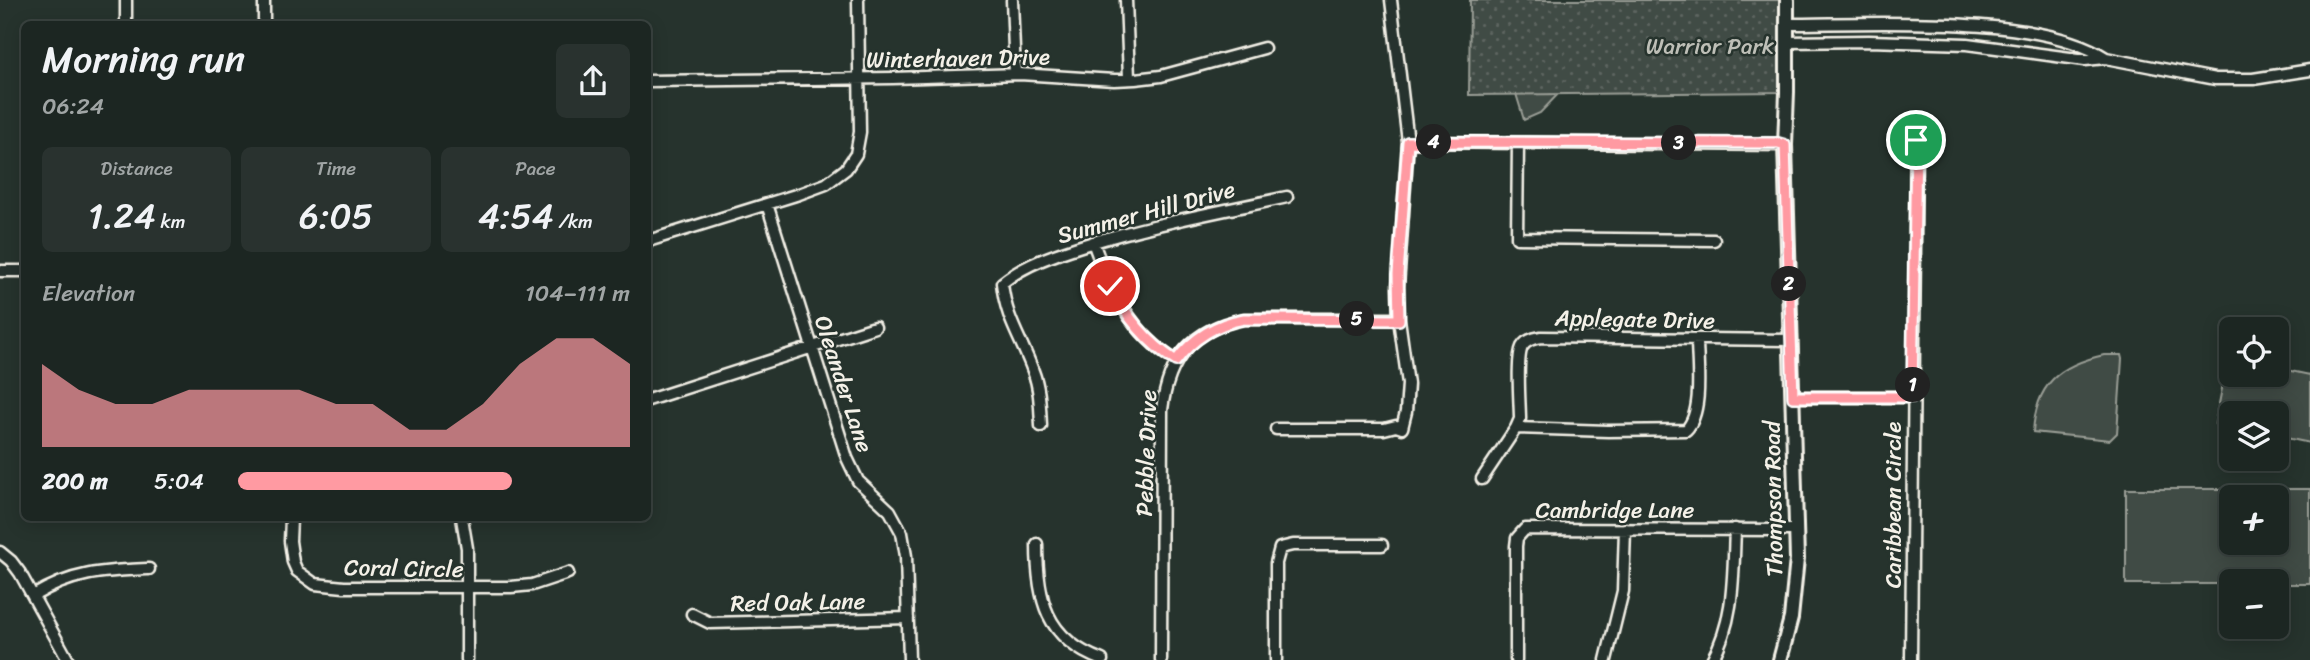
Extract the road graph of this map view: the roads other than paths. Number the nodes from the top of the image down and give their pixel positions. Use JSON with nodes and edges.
{"nodes":[{"id":1,"x":126,"y":0,"type":"edge"},
{"id":2,"x":264,"y":0,"type":"edge"},
{"id":3,"x":858,"y":0,"type":"edge"},
{"id":4,"x":1012,"y":0,"type":"edge"},
{"id":5,"x":1126,"y":0,"type":"edge"},
{"id":6,"x":1391,"y":0,"type":"edge"},
{"id":7,"x":1787,"y":0,"type":"edge"},
{"id":8,"x":126,"y":21,"type":"edge"},
{"id":9,"x":264,"y":21,"type":"edge"},
{"id":10,"x":1787,"y":24,"type":"junction"},
{"id":11,"x":1787,"y":42,"type":"junction"},
{"id":12,"x":1264,"y":48,"type":"dead end"},
{"id":13,"x":2106,"y":58,"type":"junction"},
{"id":14,"x":2310,"y":70,"type":"edge"},
{"id":15,"x":1015,"y":75,"type":"junction"},
{"id":16,"x":859,"y":78,"type":"junction"},
{"id":17,"x":1129,"y":78,"type":"junction"},
{"id":18,"x":651,"y":81,"type":"edge"},
{"id":19,"x":1916,"y":140,"type":"dead end"},
{"id":20,"x":1408,"y":142,"type":"junction"},
{"id":21,"x":1518,"y":143,"type":"junction"},
{"id":22,"x":1785,"y":145,"type":"junction"},
{"id":23,"x":1287,"y":197,"type":"dead end"},
{"id":24,"x":767,"y":204,"type":"junction"},
{"id":25,"x":651,"y":240,"type":"edge"},
{"id":26,"x":1714,"y":240,"type":"dead end"},
{"id":27,"x":1093,"y":242,"type":"junction"},
{"id":28,"x":0,"y":271,"type":"edge"},
{"id":29,"x":21,"y":271,"type":"edge"},
{"id":30,"x":1399,"y":320,"type":"junction"},
{"id":31,"x":875,"y":327,"type":"dead end"},
{"id":32,"x":1697,"y":339,"type":"junction"},
{"id":33,"x":1791,"y":340,"type":"junction"},
{"id":34,"x":812,"y":348,"type":"junction"},
{"id":35,"x":1176,"y":361,"type":"junction"},
{"id":36,"x":1793,"y":397,"type":"junction"},
{"id":37,"x":1912,"y":397,"type":"junction"},
{"id":38,"x":651,"y":399,"type":"edge"},
{"id":39,"x":1041,"y":426,"type":"dead end"},
{"id":40,"x":1516,"y":428,"type":"junction"},
{"id":41,"x":1276,"y":429,"type":"dead end"},
{"id":42,"x":1482,"y":479,"type":"dead end"},
{"id":43,"x":291,"y":521,"type":"edge"},
{"id":44,"x":463,"y":521,"type":"edge"},
{"id":45,"x":1625,"y":529,"type":"junction"},
{"id":46,"x":1735,"y":529,"type":"junction"},
{"id":47,"x":1796,"y":530,"type":"junction"},
{"id":48,"x":1037,"y":544,"type":"dead end"},
{"id":49,"x":1382,"y":545,"type":"dead end"},
{"id":50,"x":0,"y":552,"type":"edge"},
{"id":51,"x":149,"y":569,"type":"dead end"},
{"id":52,"x":568,"y":573,"type":"dead end"},
{"id":53,"x":467,"y":588,"type":"junction"},
{"id":54,"x":33,"y":596,"type":"junction"},
{"id":55,"x":692,"y":614,"type":"dead end"},
{"id":56,"x":908,"y":618,"type":"junction"},
{"id":57,"x":68,"y":660,"type":"edge"},
{"id":58,"x":467,"y":660,"type":"edge"},
{"id":59,"x":909,"y":660,"type":"edge"},
{"id":60,"x":1102,"y":660,"type":"edge"},
{"id":61,"x":1161,"y":660,"type":"edge"},
{"id":62,"x":1276,"y":660,"type":"edge"},
{"id":63,"x":1516,"y":660,"type":"edge"},
{"id":64,"x":1606,"y":660,"type":"edge"},
{"id":65,"x":1712,"y":660,"type":"edge"},
{"id":66,"x":1780,"y":660,"type":"edge"},
{"id":67,"x":1911,"y":660,"type":"edge"}],
"edges":[{"from":1,"to":8,"type":"street"},
{"from":2,"to":9,"type":"street"},
{"from":3,"to":16,"type":"street"},
{"from":4,"to":15,"type":"street"},
{"from":5,"to":17,"type":"street"},
{"from":6,"to":20,"type":"street"},
{"from":7,"to":10,"type":"street","name":"Thompson Road"},
{"from":10,"to":11,"type":"street","name":"Thompson Road"},
{"from":10,"to":13,"type":"street"},
{"from":11,"to":13,"type":"street"},
{"from":11,"to":22,"type":"street","name":"Thompson Road"},
{"from":12,"to":17,"type":"street","name":"Winterhaven Drive"},
{"from":13,"to":14,"type":"street"},
{"from":15,"to":16,"type":"street","name":"Winterhaven Drive"},
{"from":15,"to":17,"type":"street","name":"Winterhaven Drive"},
{"from":16,"to":18,"type":"street","name":"Winterhaven Drive"},
{"from":16,"to":24,"type":"street"},
{"from":19,"to":37,"type":"street","name":"Caribbean Circle"},
{"from":20,"to":21,"type":"street"},
{"from":20,"to":30,"type":"street"},
{"from":21,"to":22,"type":"street"},
{"from":21,"to":26,"type":"street"},
{"from":22,"to":33,"type":"street","name":"Thompson Road"},
{"from":23,"to":27,"type":"street","name":"Summer Hill Drive"},
{"from":24,"to":25,"type":"street"},
{"from":24,"to":34,"type":"street","name":"Oleander Lane"},
{"from":27,"to":35,"type":"street"},
{"from":27,"to":39,"type":"street","name":"Summer Hill Drive"},
{"from":28,"to":29,"type":"street"},
{"from":30,"to":35,"type":"street","name":"Pebble Drive"},
{"from":30,"to":41,"type":"street"},
{"from":31,"to":34,"type":"street"},
{"from":32,"to":33,"type":"street","name":"Applegate Drive"},
{"from":32,"to":40,"type":"street","name":"Applegate Drive"},
{"from":32,"to":40,"type":"street"},
{"from":33,"to":36,"type":"street","name":"Thompson Road"},
{"from":34,"to":38,"type":"street"},
{"from":34,"to":56,"type":"street","name":"Oleander Lane"},
{"from":35,"to":61,"type":"street","name":"Pebble Drive"},
{"from":36,"to":37,"type":"street"},
{"from":36,"to":47,"type":"street","name":"Thompson Road"},
{"from":37,"to":67,"type":"street","name":"Caribbean Circle"},
{"from":40,"to":42,"type":"street"},
{"from":43,"to":53,"type":"street","name":"Coral Circle"},
{"from":44,"to":53,"type":"street"},
{"from":45,"to":46,"type":"street","name":"Cambridge Lane"},
{"from":45,"to":63,"type":"street","name":"Cambridge Lane"},
{"from":45,"to":64,"type":"street"},
{"from":46,"to":47,"type":"street","name":"Cambridge Lane"},
{"from":46,"to":65,"type":"street"},
{"from":47,"to":66,"type":"street","name":"Thompson Road"},
{"from":48,"to":60,"type":"street"},
{"from":49,"to":62,"type":"street"},
{"from":50,"to":54,"type":"street"},
{"from":51,"to":54,"type":"street"},
{"from":52,"to":53,"type":"street","name":"Coral Circle"},
{"from":53,"to":58,"type":"street"},
{"from":54,"to":57,"type":"street"},
{"from":55,"to":56,"type":"street","name":"Red Oak Lane"},
{"from":56,"to":59,"type":"street","name":"Oleander Lane"}]}
